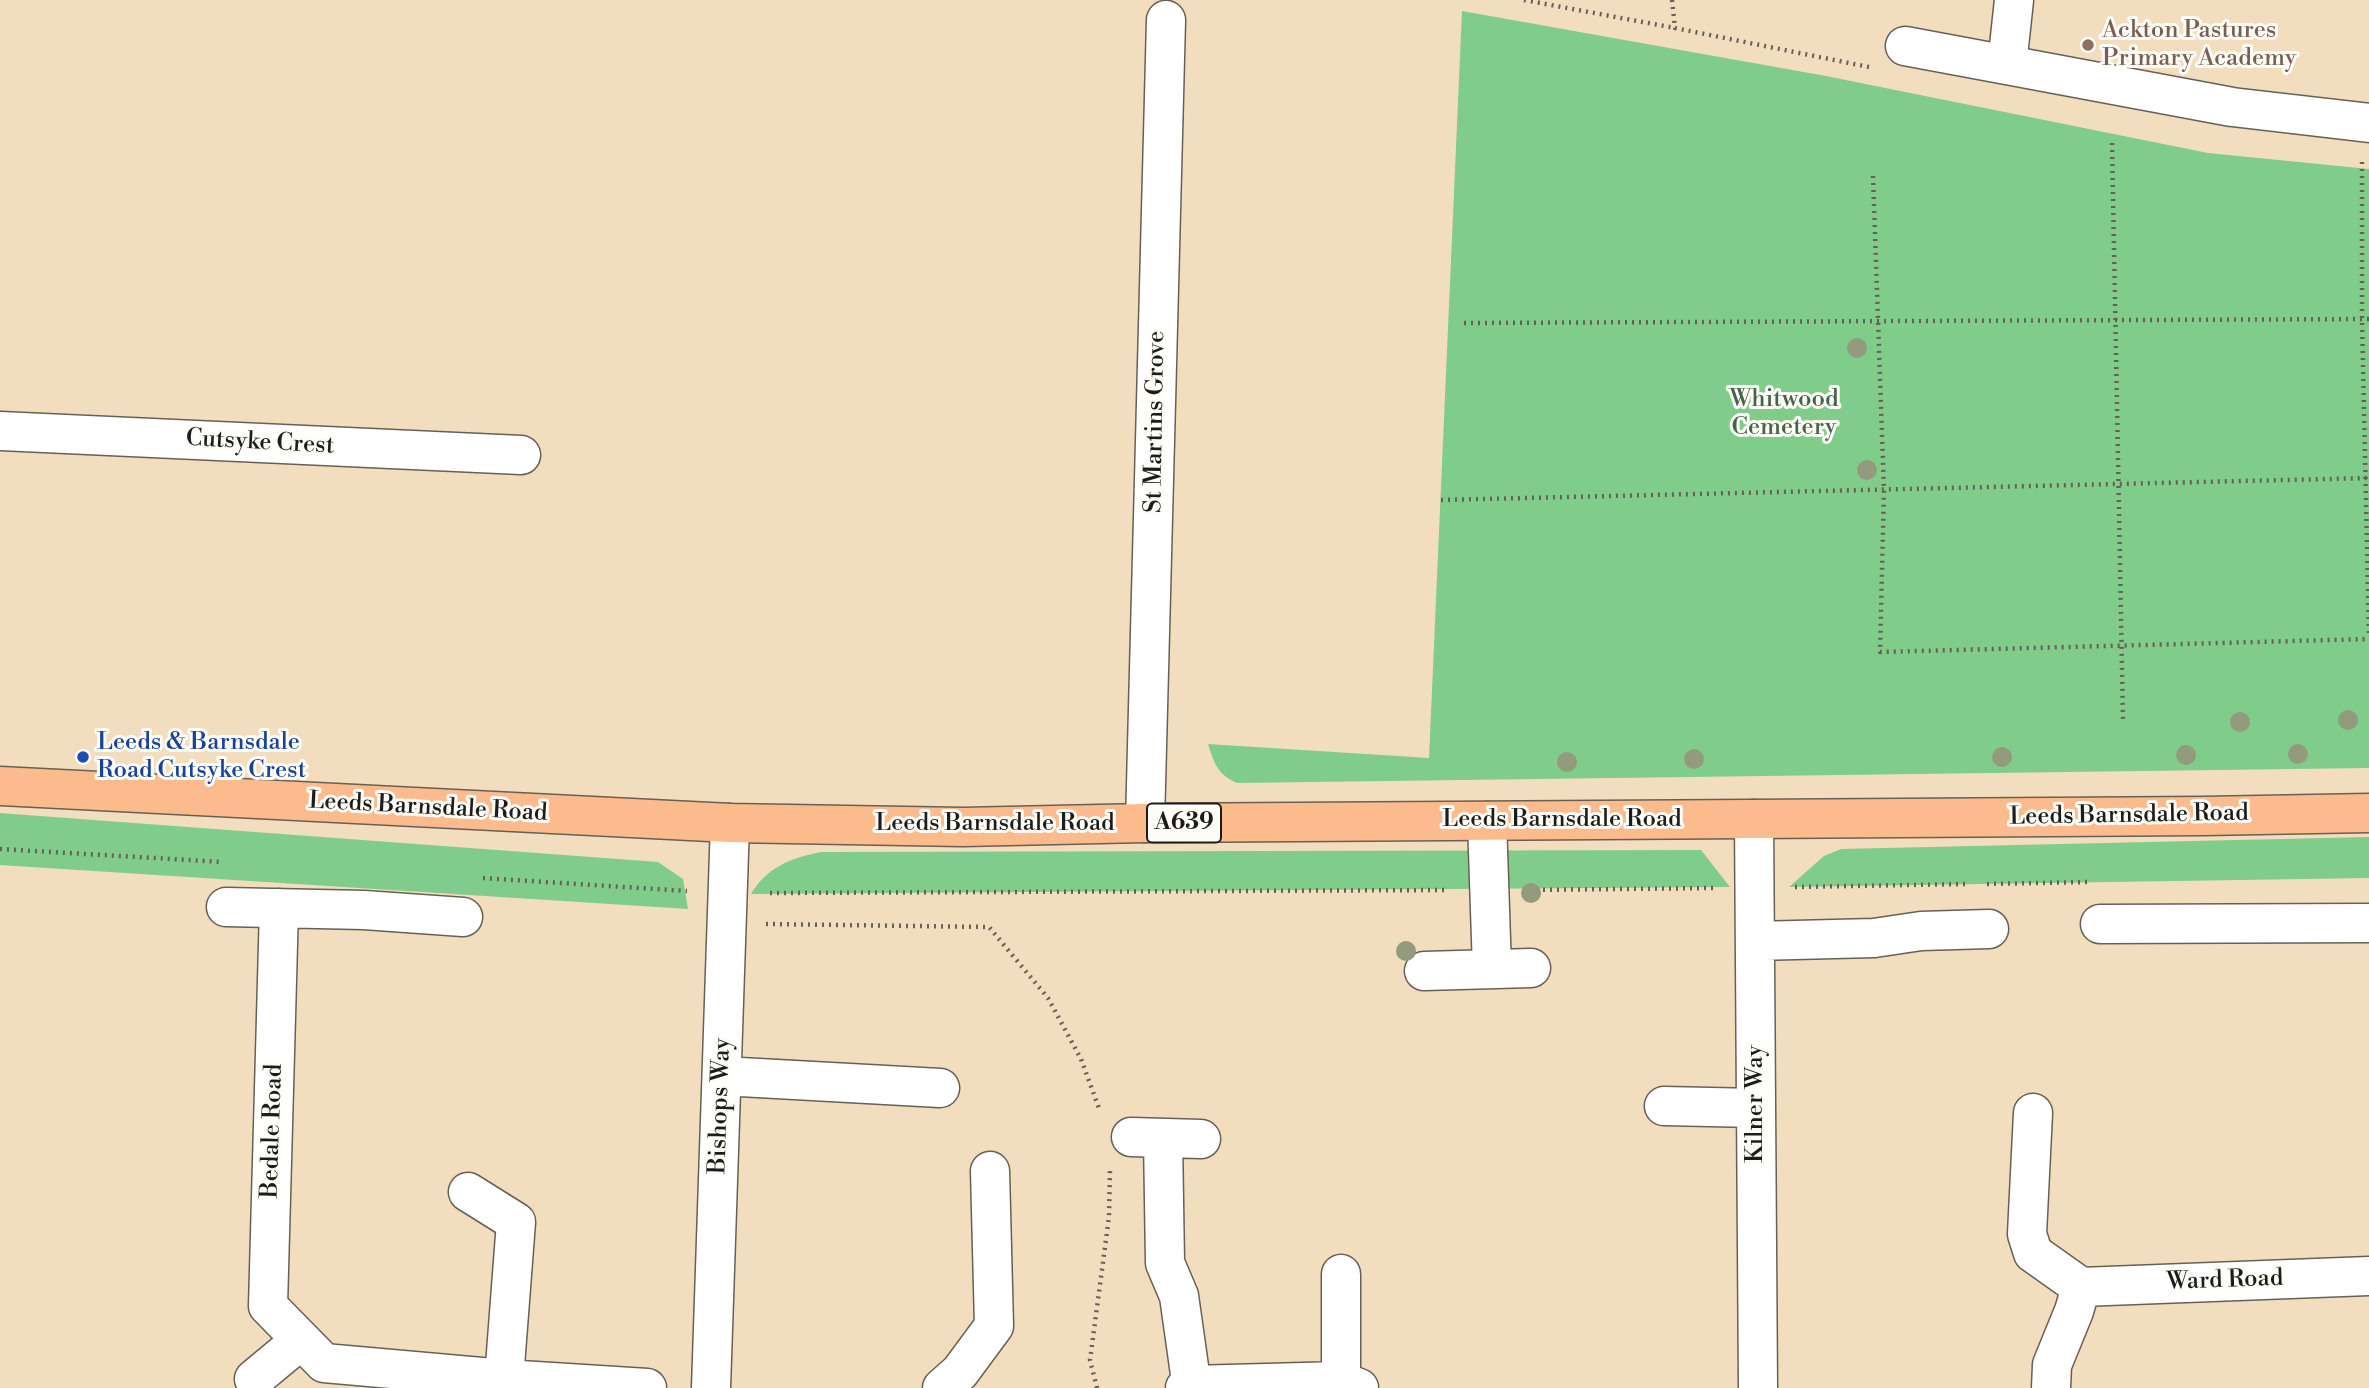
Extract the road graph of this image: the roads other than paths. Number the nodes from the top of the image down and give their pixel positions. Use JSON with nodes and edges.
{"nodes":[{"id":1,"x":2014,"y":0,"type":"edge"},
{"id":2,"x":1166,"y":20,"type":"dead end"},
{"id":3,"x":1905,"y":46,"type":"dead end"},
{"id":4,"x":2007,"y":65,"type":"junction"},
{"id":5,"x":2369,"y":123,"type":"edge"},
{"id":6,"x":0,"y":431,"type":"edge"},
{"id":7,"x":521,"y":455,"type":"dead end"},
{"id":8,"x":0,"y":786,"type":"edge"},
{"id":9,"x":2369,"y":813,"type":"edge"},
{"id":10,"x":1754,"y":819,"type":"junction"},
{"id":11,"x":1487,"y":821,"type":"junction"},
{"id":12,"x":730,"y":823,"type":"junction"},
{"id":13,"x":1145,"y":823,"type":"junction"},
{"id":14,"x":226,"y":907,"type":"dead end"},
{"id":15,"x":279,"y":908,"type":"junction"},
{"id":16,"x":463,"y":917,"type":"dead end"},
{"id":17,"x":2369,"y":923,"type":"edge"},
{"id":18,"x":2100,"y":924,"type":"dead end"},
{"id":19,"x":1989,"y":929,"type":"dead end"},
{"id":20,"x":1755,"y":941,"type":"junction"},
{"id":21,"x":1531,"y":968,"type":"dead end"},
{"id":22,"x":1492,"y":969,"type":"junction"},
{"id":23,"x":1424,"y":971,"type":"dead end"},
{"id":24,"x":722,"y":1076,"type":"junction"},
{"id":25,"x":940,"y":1088,"type":"dead end"},
{"id":26,"x":1664,"y":1106,"type":"dead end"},
{"id":27,"x":1756,"y":1108,"type":"junction"},
{"id":28,"x":2033,"y":1113,"type":"dead end"},
{"id":29,"x":1201,"y":1139,"type":"dead end"},
{"id":30,"x":990,"y":1171,"type":"dead end"},
{"id":31,"x":468,"y":1192,"type":"dead end"},
{"id":32,"x":1341,"y":1274,"type":"dead end"},
{"id":33,"x":2369,"y":1276,"type":"edge"},
{"id":34,"x":2081,"y":1287,"type":"junction"},
{"id":35,"x":301,"y":1340,"type":"junction"},
{"id":36,"x":254,"y":1379,"type":"dead end"},
{"id":37,"x":504,"y":1379,"type":"junction"},
{"id":38,"x":1350,"y":1385,"type":"edge"},
{"id":39,"x":1189,"y":1387,"type":"edge"},
{"id":40,"x":647,"y":1388,"type":"edge"},
{"id":41,"x":711,"y":1388,"type":"edge"},
{"id":42,"x":942,"y":1388,"type":"edge"},
{"id":43,"x":1758,"y":1388,"type":"edge"},
{"id":44,"x":2051,"y":1388,"type":"edge"}],
"edges":[{"from":1,"to":4,"type":"street"},
{"from":2,"to":13,"type":"street","name":"St Martins Grove"},
{"from":3,"to":4,"type":"street"},
{"from":4,"to":5,"type":"street"},
{"from":6,"to":7,"type":"street","name":"Cutsyke Crest"},
{"from":8,"to":12,"type":"main road","name":"Leeds Barnsdale Road","number":"A639"},
{"from":9,"to":10,"type":"main road","name":"Leeds Barnsdale Road","number":"A639"},
{"from":10,"to":11,"type":"main road","name":"Leeds Barnsdale Road","number":"A639"},
{"from":10,"to":20,"type":"street","name":"Kilner Way"},
{"from":11,"to":13,"type":"main road","name":"Leeds Barnsdale Road","number":"A639"},
{"from":11,"to":22,"type":"street"},
{"from":12,"to":13,"type":"main road","name":"Leeds Barnsdale Road","number":"A639"},
{"from":12,"to":24,"type":"street","name":"Bishops Way"},
{"from":14,"to":15,"type":"street"},
{"from":15,"to":16,"type":"street"},
{"from":15,"to":35,"type":"street","name":"Bedale Road"},
{"from":17,"to":18,"type":"street"},
{"from":19,"to":20,"type":"street"},
{"from":20,"to":27,"type":"street","name":"Kilner Way"},
{"from":21,"to":22,"type":"street"},
{"from":22,"to":23,"type":"street"},
{"from":24,"to":25,"type":"street"},
{"from":24,"to":41,"type":"street","name":"Bishops Way"},
{"from":26,"to":27,"type":"street"},
{"from":27,"to":43,"type":"street","name":"Kilner Way"},
{"from":28,"to":34,"type":"street"},
{"from":29,"to":39,"type":"street"},
{"from":30,"to":42,"type":"street"},
{"from":31,"to":37,"type":"street"},
{"from":32,"to":38,"type":"street"},
{"from":33,"to":34,"type":"street","name":"Ward Road"},
{"from":34,"to":44,"type":"street"},
{"from":35,"to":36,"type":"street"},
{"from":35,"to":37,"type":"street","name":"Bedale Road"},
{"from":37,"to":40,"type":"street","name":"Bedale Road"},
{"from":38,"to":39,"type":"street"}]}
